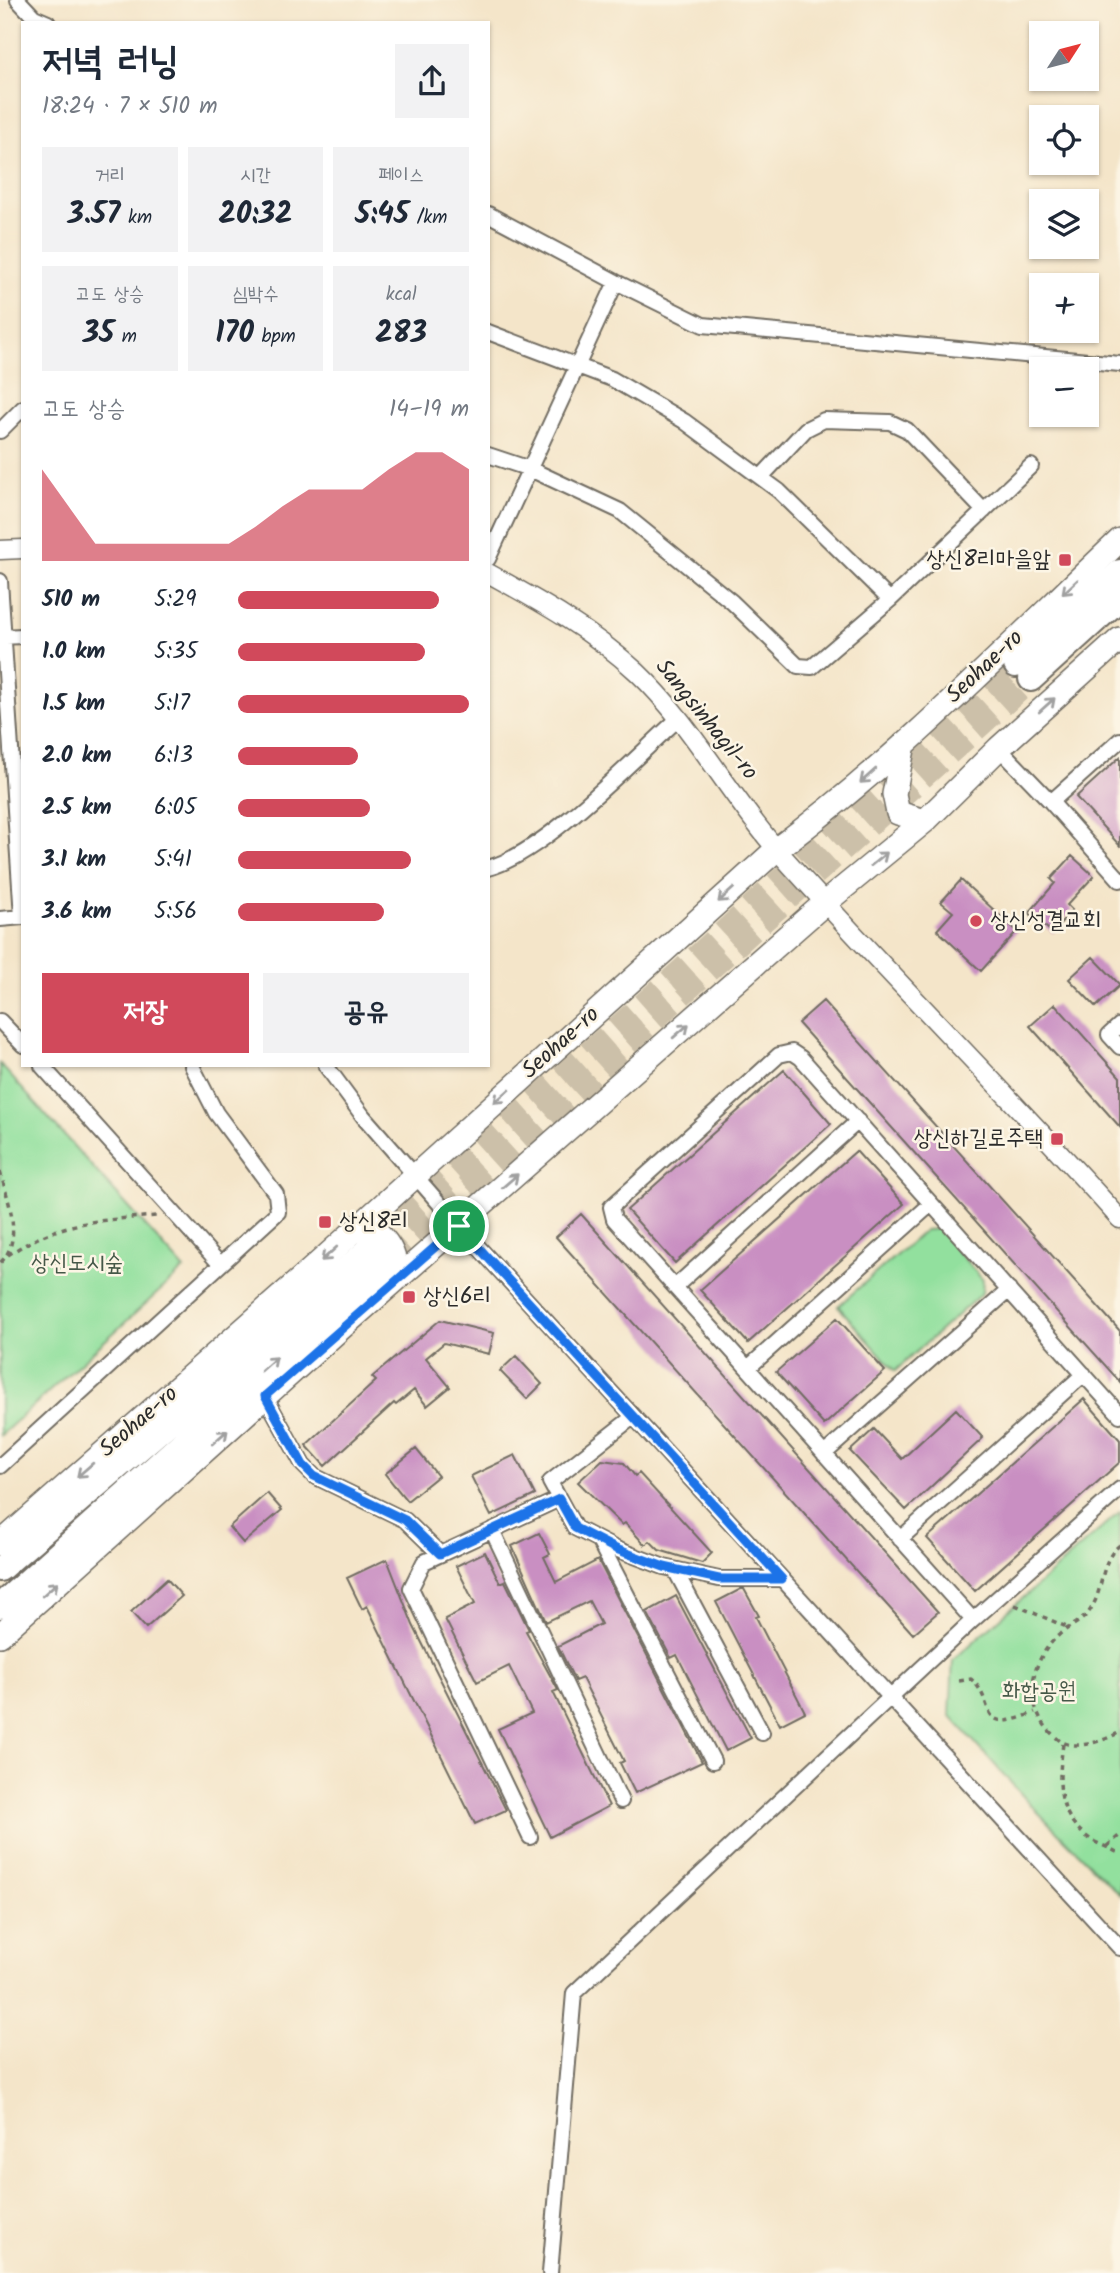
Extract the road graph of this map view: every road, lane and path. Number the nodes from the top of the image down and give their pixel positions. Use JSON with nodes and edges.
{"nodes":[{"id":1,"x":18,"y":0,"type":"edge"},
{"id":2,"x":43,"y":21,"type":"edge"},
{"id":3,"x":490,"y":215,"type":"edge"},
{"id":4,"x":616,"y":282,"type":"junction"},
{"id":5,"x":490,"y":333,"type":"edge"},
{"id":6,"x":1120,"y":364,"type":"edge"},
{"id":7,"x":576,"y":365,"type":"junction"},
{"id":8,"x":21,"y":410,"type":"edge"},
{"id":9,"x":0,"y":431,"type":"edge"},
{"id":10,"x":490,"y":455,"type":"edge"},
{"id":11,"x":1031,"y":466,"type":"dead end"},
{"id":12,"x":530,"y":469,"type":"junction"},
{"id":13,"x":761,"y":477,"type":"junction"},
{"id":14,"x":984,"y":510,"type":"junction"},
{"id":15,"x":1120,"y":540,"type":"edge"},
{"id":16,"x":0,"y":550,"type":"edge"},
{"id":17,"x":21,"y":550,"type":"edge"},
{"id":18,"x":490,"y":555,"type":"edge"},
{"id":19,"x":1120,"y":572,"type":"edge"},
{"id":20,"x":490,"y":574,"type":"edge"},
{"id":21,"x":0,"y":581,"type":"edge"},
{"id":22,"x":1120,"y":598,"type":"edge"},
{"id":23,"x":890,"y":600,"type":"junction"},
{"id":24,"x":21,"y":636,"type":"edge"},
{"id":25,"x":2,"y":637,"type":"edge"},
{"id":26,"x":1120,"y":639,"type":"edge"},
{"id":27,"x":678,"y":719,"type":"junction"},
{"id":28,"x":1120,"y":740,"type":"edge"},
{"id":29,"x":904,"y":744,"type":"junction"},
{"id":30,"x":999,"y":748,"type":"junction"},
{"id":31,"x":1051,"y":802,"type":"junction"},
{"id":32,"x":925,"y":821,"type":"junction"},
{"id":33,"x":777,"y":849,"type":"junction"},
{"id":34,"x":490,"y":868,"type":"edge"},
{"id":35,"x":1120,"y":879,"type":"edge"},
{"id":36,"x":826,"y":902,"type":"junction"},
{"id":37,"x":21,"y":903,"type":"edge"},
{"id":38,"x":21,"y":917,"type":"edge"},
{"id":39,"x":0,"y":919,"type":"edge"},
{"id":40,"x":0,"y":1021,"type":"edge"},
{"id":41,"x":1120,"y":1025,"type":"edge"},
{"id":42,"x":21,"y":1043,"type":"edge"},
{"id":43,"x":1120,"y":1047,"type":"edge"},
{"id":44,"x":43,"y":1067,"type":"edge"},
{"id":45,"x":193,"y":1067,"type":"edge"},
{"id":46,"x":327,"y":1067,"type":"edge"},
{"id":47,"x":858,"y":1121,"type":"junction"},
{"id":48,"x":0,"y":1172,"type":"edge"},
{"id":49,"x":415,"y":1175,"type":"junction"},
{"id":50,"x":931,"y":1204,"type":"junction"},
{"id":51,"x":176,"y":1214,"type":"junction"},
{"id":52,"x":1120,"y":1219,"type":"edge"},
{"id":53,"x":459,"y":1226,"type":"junction"},
{"id":54,"x":377,"y":1254,"type":"junction"},
{"id":55,"x":8,"y":1255,"type":"junction"},
{"id":56,"x":0,"y":1263,"type":"edge"},
{"id":57,"x":219,"y":1263,"type":"junction"},
{"id":58,"x":676,"y":1286,"type":"junction"},
{"id":59,"x":1009,"y":1290,"type":"junction"},
{"id":60,"x":748,"y":1368,"type":"junction"},
{"id":61,"x":1084,"y":1374,"type":"junction"},
{"id":62,"x":265,"y":1396,"type":"junction"},
{"id":63,"x":1120,"y":1415,"type":"edge"},
{"id":64,"x":633,"y":1417,"type":"junction"},
{"id":65,"x":824,"y":1454,"type":"junction"},
{"id":66,"x":0,"y":1466,"type":"edge"},
{"id":67,"x":1120,"y":1489,"type":"edge"},
{"id":68,"x":559,"y":1499,"type":"junction"},
{"id":69,"x":492,"y":1530,"type":"junction"},
{"id":70,"x":900,"y":1539,"type":"junction"},
{"id":71,"x":600,"y":1541,"type":"junction"},
{"id":72,"x":0,"y":1544,"type":"edge"},
{"id":73,"x":1120,"y":1545,"type":"edge"},
{"id":74,"x":440,"y":1554,"type":"junction"},
{"id":75,"x":0,"y":1569,"type":"edge"},
{"id":76,"x":675,"y":1570,"type":"junction"},
{"id":77,"x":782,"y":1579,"type":"junction"},
{"id":78,"x":1014,"y":1605,"type":"dead end"},
{"id":79,"x":0,"y":1606,"type":"edge"},
{"id":80,"x":973,"y":1620,"type":"junction"},
{"id":81,"x":1069,"y":1628,"type":"junction"},
{"id":82,"x":0,"y":1635,"type":"edge"},
{"id":83,"x":959,"y":1681,"type":"dead end"},
{"id":84,"x":890,"y":1697,"type":"junction"},
{"id":85,"x":1035,"y":1712,"type":"junction"},
{"id":86,"x":1120,"y":1732,"type":"edge"},
{"id":87,"x":762,"y":1733,"type":"dead end"},
{"id":88,"x":1063,"y":1744,"type":"junction"},
{"id":89,"x":713,"y":1761,"type":"dead end"},
{"id":90,"x":621,"y":1801,"type":"dead end"},
{"id":91,"x":1120,"y":1835,"type":"edge"},
{"id":92,"x":530,"y":1837,"type":"dead end"},
{"id":93,"x":1107,"y":1846,"type":"junction"},
{"id":94,"x":1120,"y":1854,"type":"edge"},
{"id":95,"x":1120,"y":1948,"type":"edge"},
{"id":96,"x":550,"y":2273,"type":"edge"}],
"edges":[{"from":1,"to":2,"type":"street"},
{"from":3,"to":4,"type":"street"},
{"from":4,"to":6,"type":"street"},
{"from":4,"to":7,"type":"street"},
{"from":5,"to":7,"type":"street"},
{"from":7,"to":12,"type":"street"},
{"from":7,"to":13,"type":"street"},
{"from":8,"to":9,"type":"street"},
{"from":10,"to":12,"type":"street"},
{"from":11,"to":14,"type":"street"},
{"from":12,"to":18,"type":"street"},
{"from":12,"to":23,"type":"street"},
{"from":13,"to":14,"type":"street"},
{"from":13,"to":23,"type":"street"},
{"from":14,"to":23,"type":"street"},
{"from":15,"to":29,"type":"main road","name":"Seohae-ro","one_way":true},
{"from":16,"to":17,"type":"street"},
{"from":19,"to":22,"type":"highway","name":"Seohae-ro"},
{"from":20,"to":27,"type":"street","name":"Sangsinhagil-ro"},
{"from":21,"to":25,"type":"street"},
{"from":24,"to":25,"type":"street"},
{"from":25,"to":37,"type":"street"},
{"from":30,"to":26,"type":"main road","name":"Seohae-ro","one_way":true},
{"from":27,"to":33,"type":"street","name":"Sangsinhagil-ro"},
{"from":27,"to":34,"type":"street"},
{"from":28,"to":31,"type":"street"},
{"from":29,"to":32,"type":"main road"},
{"from":29,"to":33,"type":"main road","name":"Seohae-ro","one_way":true},
{"from":30,"to":31,"type":"street"},
{"from":30,"to":32,"type":"main road","name":"Seohae-ro"},
{"from":31,"to":35,"type":"street"},
{"from":36,"to":32,"type":"main road","name":"Seohae-ro","one_way":true},
{"from":33,"to":36,"type":"street","name":"Sangsinhagil-ro"},
{"from":33,"to":49,"type":"main road","name":"Seohae-ro","one_way":true},
{"from":36,"to":52,"type":"street","name":"Sangsinhagil-ro"},
{"from":53,"to":36,"type":"main road","name":"Seohae-ro","one_way":true},
{"from":38,"to":39,"type":"street"},
{"from":40,"to":42,"type":"street"},
{"from":41,"to":43,"type":"street"},
{"from":44,"to":51,"type":"street"},
{"from":45,"to":57,"type":"street"},
{"from":46,"to":49,"type":"street"},
{"from":47,"to":50,"type":"street"},
{"from":47,"to":58,"type":"street"},
{"from":47,"to":58,"type":"street"},
{"from":48,"to":55,"type":"path"},
{"from":49,"to":53,"type":"street"},
{"from":49,"to":54,"type":"main road","name":"Seohae-ro"},
{"from":50,"to":59,"type":"street"},
{"from":50,"to":60,"type":"street"},
{"from":51,"to":55,"type":"path"},
{"from":51,"to":57,"type":"street"},
{"from":53,"to":54,"type":"main road","name":"Seohae-ro"},
{"from":53,"to":64,"type":"street"},
{"from":54,"to":62,"type":"main road","name":"Seohae-ro"},
{"from":54,"to":72,"type":"main road","name":"Seohae-ro","one_way":true},
{"from":54,"to":75,"type":"highway","name":"Seohae-ro"},
{"from":79,"to":54,"type":"highway","name":"Seohae-ro","one_way":true},
{"from":55,"to":56,"type":"path"},
{"from":57,"to":66,"type":"street"},
{"from":58,"to":60,"type":"street"},
{"from":59,"to":61,"type":"street"},
{"from":59,"to":65,"type":"street"},
{"from":60,"to":65,"type":"street"},
{"from":61,"to":63,"type":"street"},
{"from":61,"to":70,"type":"street"},
{"from":62,"to":74,"type":"street"},
{"from":82,"to":62,"type":"main road","name":"Seohae-ro","one_way":true},
{"from":64,"to":68,"type":"street"},
{"from":64,"to":77,"type":"street"},
{"from":65,"to":70,"type":"street"},
{"from":67,"to":80,"type":"street"},
{"from":68,"to":69,"type":"street"},
{"from":68,"to":71,"type":"street"},
{"from":69,"to":74,"type":"street"},
{"from":69,"to":90,"type":"street"},
{"from":70,"to":80,"type":"street"},
{"from":71,"to":76,"type":"street"},
{"from":71,"to":89,"type":"street"},
{"from":73,"to":81,"type":"path"},
{"from":74,"to":92,"type":"street"},
{"from":76,"to":77,"type":"street"},
{"from":76,"to":87,"type":"street"},
{"from":77,"to":84,"type":"street"},
{"from":78,"to":81,"type":"path"},
{"from":80,"to":84,"type":"street"},
{"from":81,"to":85,"type":"path"},
{"from":83,"to":85,"type":"path"},
{"from":84,"to":95,"type":"street"},
{"from":84,"to":96,"type":"street"},
{"from":85,"to":88,"type":"path"},
{"from":86,"to":88,"type":"path"},
{"from":88,"to":93,"type":"path"},
{"from":91,"to":93,"type":"path"},
{"from":93,"to":94,"type":"path"}]}
